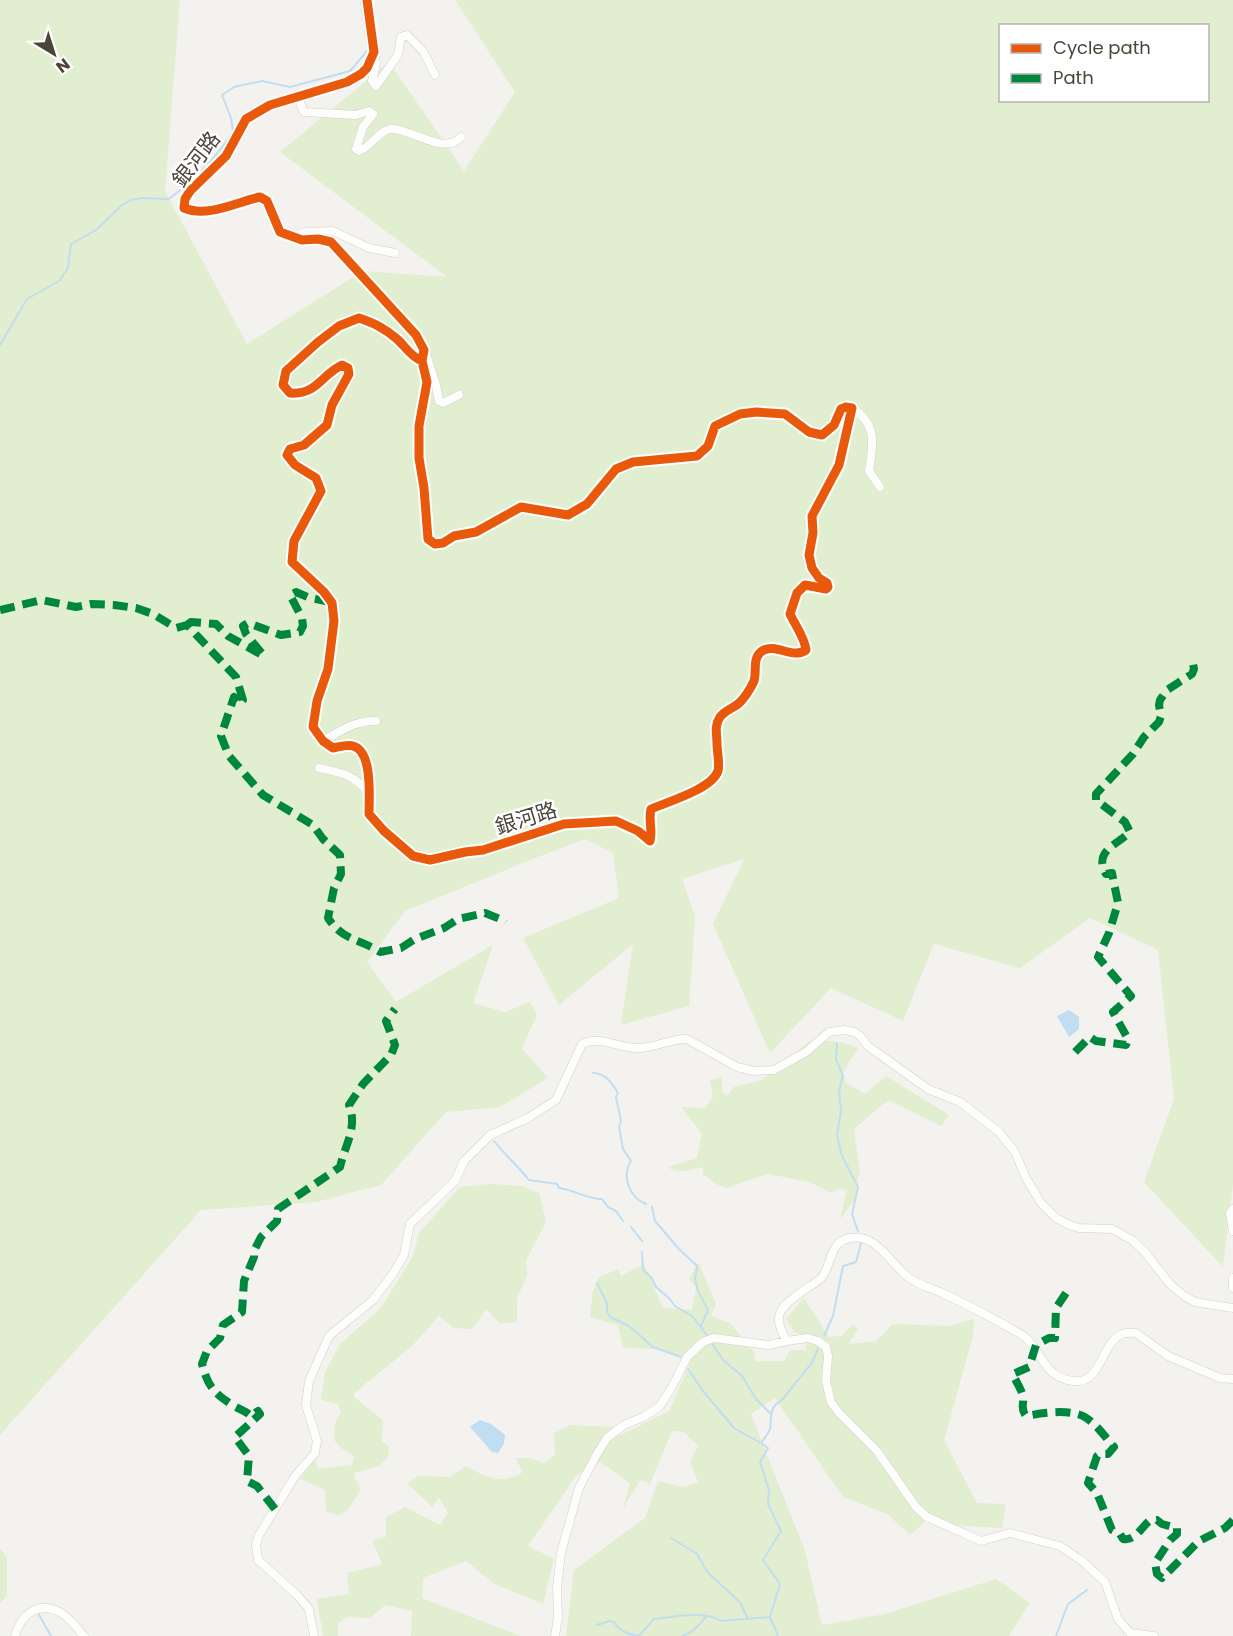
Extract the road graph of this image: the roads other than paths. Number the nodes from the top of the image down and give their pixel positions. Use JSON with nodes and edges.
{"nodes":[{"id":1,"x":366,"y":0,"type":"edge"},
{"id":2,"x":374,"y":52,"type":"junction"},
{"id":3,"x":435,"y":75,"type":"dead end"},
{"id":4,"x":298,"y":98,"type":"junction"},
{"id":5,"x":461,"y":137,"type":"dead end"},
{"id":6,"x":290,"y":236,"type":"junction"},
{"id":7,"x":395,"y":253,"type":"dead end"},
{"id":8,"x":424,"y":350,"type":"junction"},
{"id":9,"x":422,"y":361,"type":"junction"},
{"id":10,"x":459,"y":395,"type":"dead end"},
{"id":11,"x":852,"y":408,"type":"junction"},
{"id":12,"x":879,"y":487,"type":"dead end"},
{"id":13,"x":376,"y":721,"type":"dead end"},
{"id":14,"x":323,"y":741,"type":"junction"},
{"id":15,"x":319,"y":768,"type":"dead end"},
{"id":16,"x":369,"y":793,"type":"junction"},
{"id":17,"x":1233,"y":1209,"type":"edge"},
{"id":18,"x":1233,"y":1231,"type":"edge"},
{"id":19,"x":1233,"y":1278,"type":"edge"},
{"id":20,"x":1233,"y":1288,"type":"edge"},
{"id":21,"x":1233,"y":1308,"type":"edge"},
{"id":22,"x":787,"y":1341,"type":"junction"},
{"id":23,"x":1233,"y":1379,"type":"edge"},
{"id":24,"x":15,"y":1636,"type":"edge"},
{"id":25,"x":84,"y":1636,"type":"edge"},
{"id":26,"x":314,"y":1636,"type":"edge"},
{"id":27,"x":555,"y":1636,"type":"edge"},
{"id":28,"x":1154,"y":1636,"type":"edge"}],
"edges":[{"from":1,"to":2,"type":"street"},
{"from":2,"to":3,"type":"street"},
{"from":2,"to":4,"type":"street","name":"銀河路"},
{"from":4,"to":5,"type":"street"},
{"from":4,"to":6,"type":"street","name":"銀河路"},
{"from":6,"to":7,"type":"street"},
{"from":6,"to":8,"type":"street"},
{"from":8,"to":9,"type":"street"},
{"from":8,"to":10,"type":"street"},
{"from":9,"to":11,"type":"street"},
{"from":9,"to":14,"type":"street"},
{"from":11,"to":12,"type":"street"},
{"from":11,"to":16,"type":"street","name":"銀河路"},
{"from":13,"to":14,"type":"street"},
{"from":14,"to":16,"type":"street","name":"銀河路"},
{"from":15,"to":16,"type":"street"},
{"from":17,"to":18,"type":"street"},
{"from":19,"to":20,"type":"street"},
{"from":21,"to":26,"type":"street"},
{"from":22,"to":23,"type":"street"},
{"from":22,"to":27,"type":"street"},
{"from":22,"to":28,"type":"street"},
{"from":24,"to":25,"type":"street"}]}
